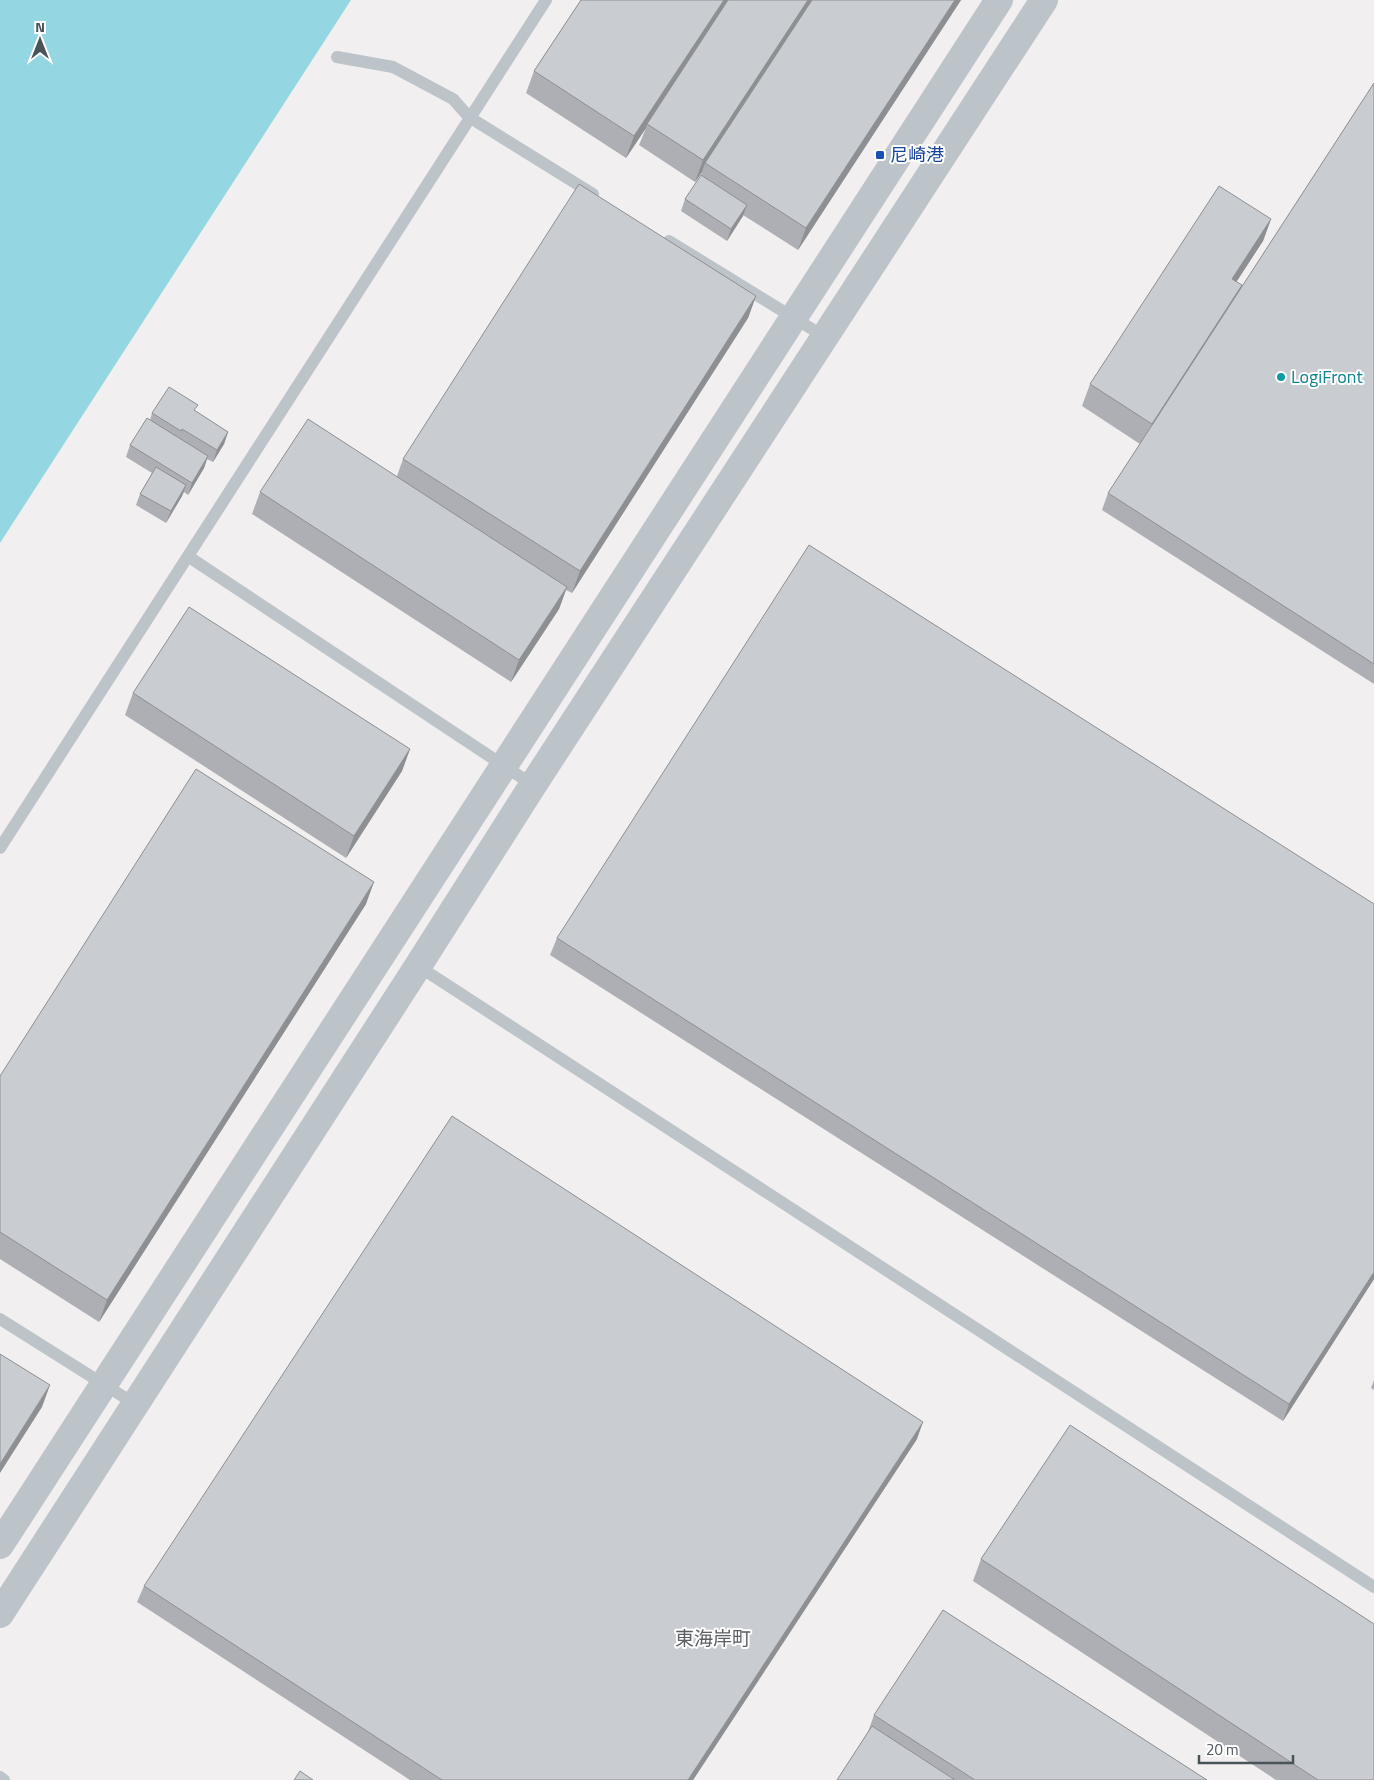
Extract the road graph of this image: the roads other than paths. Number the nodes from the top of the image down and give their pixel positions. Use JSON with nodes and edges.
{"nodes":[{"id":1,"x":546,"y":0,"type":"edge"},
{"id":2,"x":999,"y":0,"type":"edge"},
{"id":3,"x":1044,"y":0,"type":"edge"},
{"id":4,"x":337,"y":57,"type":"dead end"},
{"id":5,"x":469,"y":117,"type":"junction"},
{"id":6,"x":602,"y":199,"type":"edge"},
{"id":7,"x":660,"y":235,"type":"edge"},
{"id":8,"x":794,"y":318,"type":"junction"},
{"id":9,"x":825,"y":337,"type":"junction"},
{"id":10,"x":189,"y":557,"type":"junction"},
{"id":11,"x":504,"y":766,"type":"junction"},
{"id":12,"x":533,"y":785,"type":"junction"},
{"id":13,"x":0,"y":848,"type":"edge"},
{"id":14,"x":418,"y":966,"type":"junction"},
{"id":15,"x":0,"y":1319,"type":"edge"},
{"id":16,"x":104,"y":1385,"type":"junction"},
{"id":17,"x":135,"y":1404,"type":"junction"},
{"id":18,"x":0,"y":1545,"type":"edge"},
{"id":19,"x":1374,"y":1587,"type":"edge"},
{"id":20,"x":0,"y":1614,"type":"edge"},
{"id":21,"x":0,"y":1778,"type":"edge"},
{"id":22,"x":4,"y":1780,"type":"edge"}],
"edges":[{"from":1,"to":5,"type":"lane"},
{"from":2,"to":8,"type":"street"},
{"from":3,"to":9,"type":"street"},
{"from":4,"to":5,"type":"lane"},
{"from":5,"to":6,"type":"lane"},
{"from":5,"to":10,"type":"lane"},
{"from":7,"to":8,"type":"lane"},
{"from":8,"to":9,"type":"lane"},
{"from":8,"to":11,"type":"street"},
{"from":9,"to":12,"type":"street"},
{"from":10,"to":11,"type":"lane"},
{"from":10,"to":13,"type":"lane"},
{"from":11,"to":12,"type":"lane"},
{"from":11,"to":16,"type":"street"},
{"from":12,"to":14,"type":"street"},
{"from":14,"to":17,"type":"street"},
{"from":14,"to":19,"type":"lane"},
{"from":15,"to":16,"type":"lane"},
{"from":16,"to":17,"type":"lane"},
{"from":16,"to":18,"type":"street"},
{"from":17,"to":20,"type":"street"},
{"from":21,"to":22,"type":"lane"}]}
